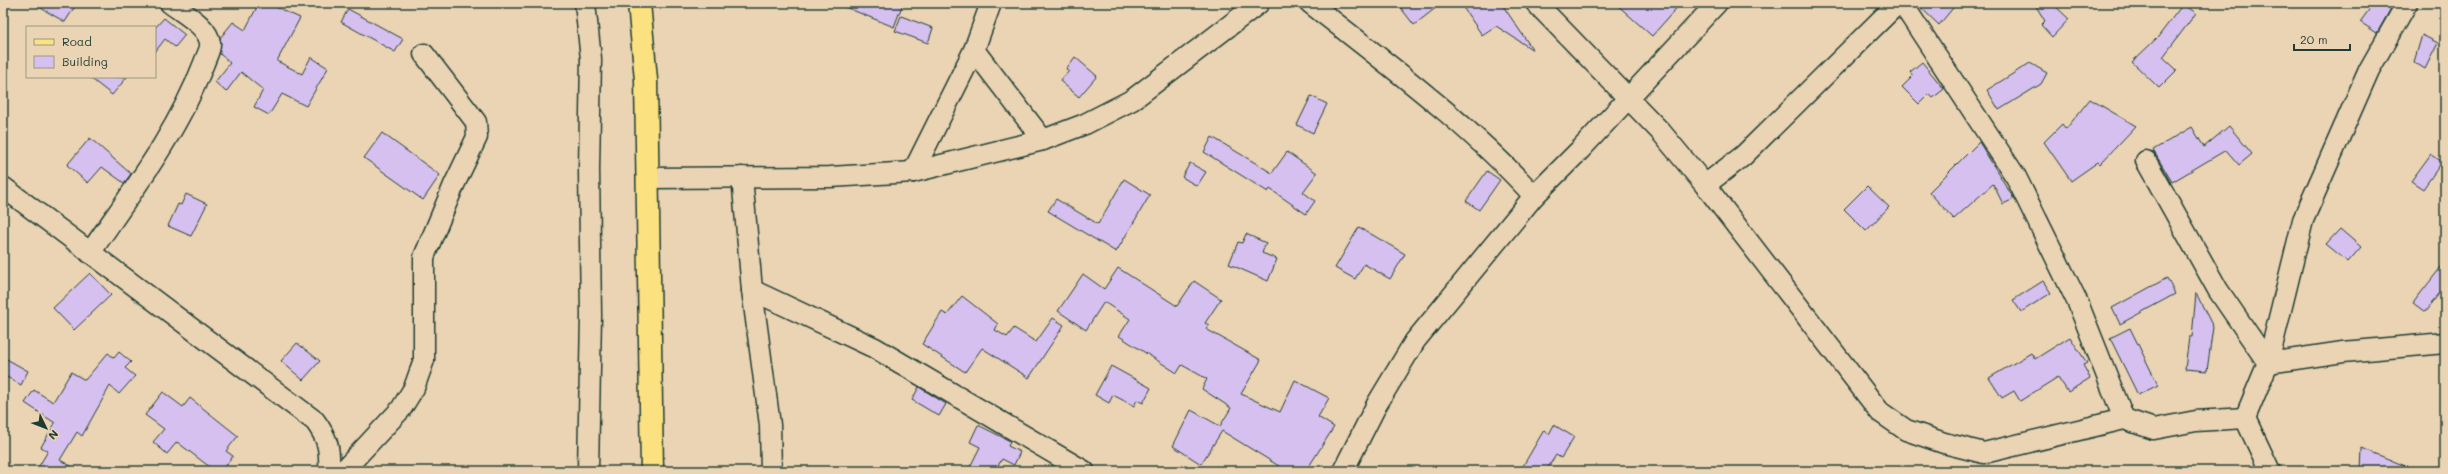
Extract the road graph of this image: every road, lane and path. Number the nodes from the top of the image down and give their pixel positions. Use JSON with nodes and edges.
{"nodes":[{"id":1,"x":170,"y":3,"type":"edge"},
{"id":2,"x":585,"y":3,"type":"edge"},
{"id":3,"x":638,"y":3,"type":"edge"},
{"id":4,"x":991,"y":3,"type":"edge"},
{"id":5,"x":1259,"y":3,"type":"edge"},
{"id":6,"x":1310,"y":3,"type":"edge"},
{"id":7,"x":1536,"y":3,"type":"edge"},
{"id":8,"x":1717,"y":3,"type":"edge"},
{"id":9,"x":1898,"y":3,"type":"edge"},
{"id":10,"x":1902,"y":3,"type":"edge"},
{"id":11,"x":2407,"y":3,"type":"edge"},
{"id":12,"x":974,"y":50,"type":"junction"},
{"id":13,"x":424,"y":54,"type":"dead end"},
{"id":14,"x":1629,"y":98,"type":"junction"},
{"id":15,"x":1043,"y":140,"type":"junction"},
{"id":16,"x":2146,"y":161,"type":"dead end"},
{"id":17,"x":913,"y":172,"type":"junction"},
{"id":18,"x":742,"y":177,"type":"junction"},
{"id":19,"x":647,"y":178,"type":"junction"},
{"id":20,"x":1705,"y":185,"type":"junction"},
{"id":21,"x":3,"y":187,"type":"edge"},
{"id":22,"x":1534,"y":196,"type":"junction"},
{"id":23,"x":90,"y":253,"type":"junction"},
{"id":24,"x":752,"y":290,"type":"junction"},
{"id":25,"x":2445,"y":343,"type":"edge"},
{"id":26,"x":2268,"y":363,"type":"junction"},
{"id":27,"x":2245,"y":418,"type":"junction"},
{"id":28,"x":2124,"y":419,"type":"junction"},
{"id":29,"x":329,"y":471,"type":"edge"},
{"id":30,"x":343,"y":471,"type":"edge"},
{"id":31,"x":588,"y":471,"type":"edge"},
{"id":32,"x":652,"y":471,"type":"edge"},
{"id":33,"x":771,"y":471,"type":"edge"},
{"id":34,"x":1084,"y":471,"type":"edge"},
{"id":35,"x":1343,"y":471,"type":"edge"},
{"id":36,"x":2270,"y":471,"type":"edge"}],
"edges":[{"from":1,"to":23,"type":"street"},
{"from":2,"to":31,"type":"street"},
{"from":3,"to":19,"type":"main road"},
{"from":4,"to":12,"type":"street"},
{"from":5,"to":15,"type":"street"},
{"from":6,"to":22,"type":"street"},
{"from":7,"to":14,"type":"street"},
{"from":8,"to":14,"type":"street"},
{"from":9,"to":20,"type":"street"},
{"from":10,"to":28,"type":"street"},
{"from":11,"to":26,"type":"street"},
{"from":12,"to":15,"type":"street"},
{"from":12,"to":17,"type":"street"},
{"from":13,"to":30,"type":"street"},
{"from":14,"to":20,"type":"street"},
{"from":14,"to":22,"type":"street"},
{"from":15,"to":17,"type":"street"},
{"from":16,"to":26,"type":"street"},
{"from":17,"to":18,"type":"street"},
{"from":18,"to":19,"type":"street"},
{"from":18,"to":24,"type":"street"},
{"from":19,"to":32,"type":"main road"},
{"from":20,"to":28,"type":"street"},
{"from":21,"to":23,"type":"street"},
{"from":22,"to":35,"type":"street"},
{"from":23,"to":29,"type":"street"},
{"from":24,"to":33,"type":"street"},
{"from":24,"to":34,"type":"street"},
{"from":25,"to":26,"type":"street"},
{"from":26,"to":27,"type":"street"},
{"from":27,"to":28,"type":"street"},
{"from":27,"to":36,"type":"street"}]}
